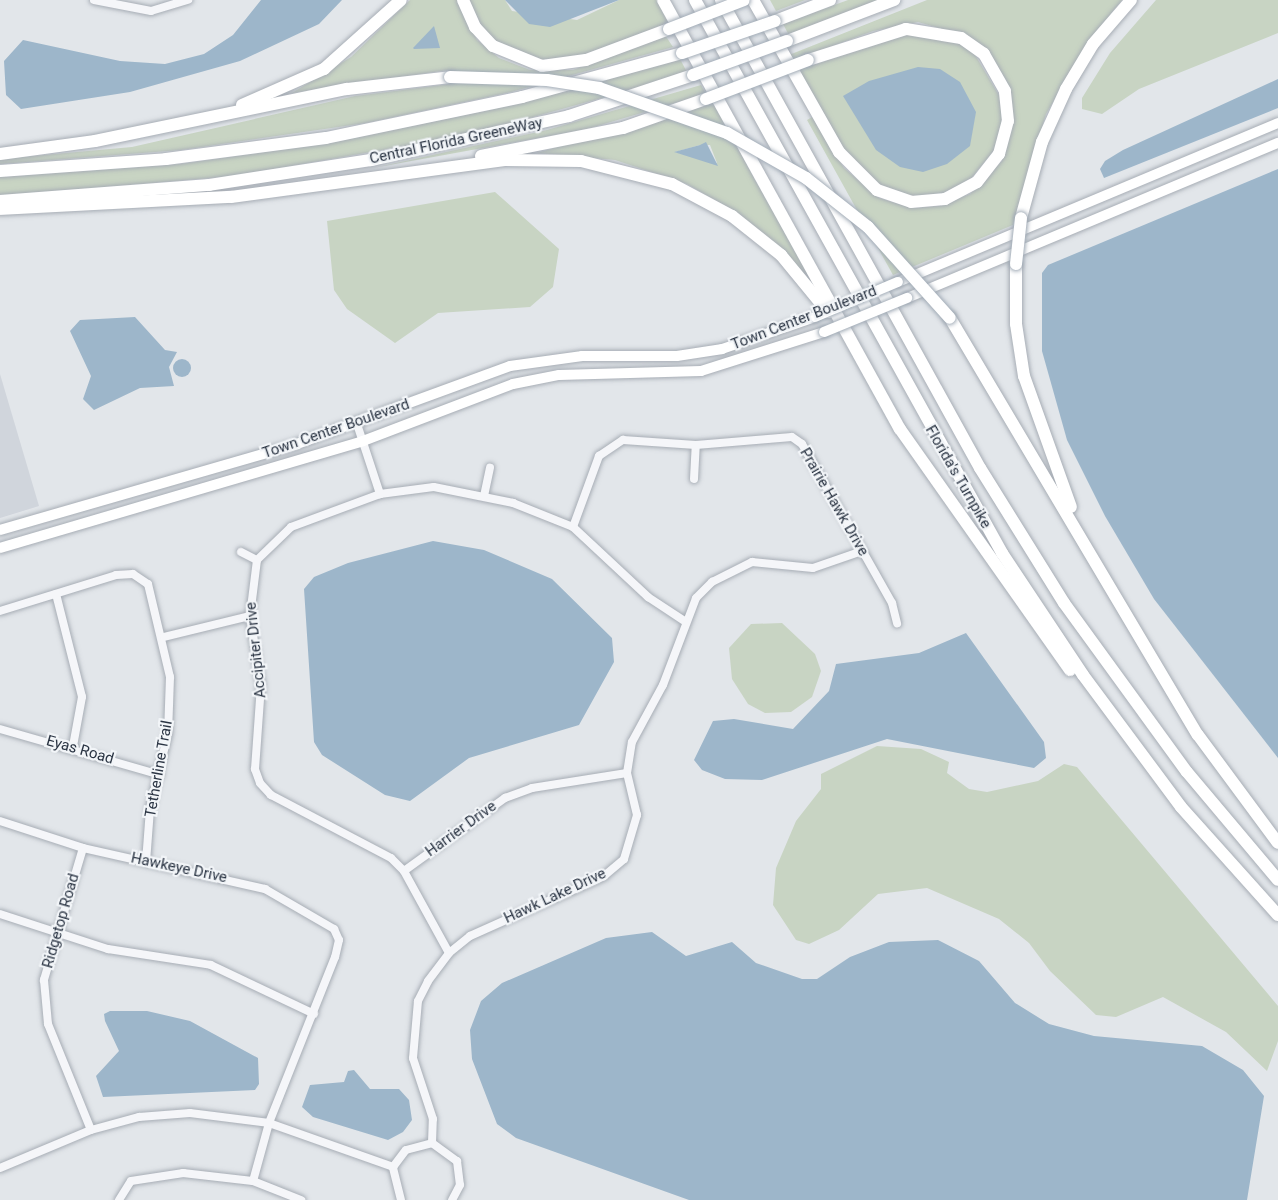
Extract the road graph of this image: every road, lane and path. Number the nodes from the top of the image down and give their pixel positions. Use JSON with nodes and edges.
{"nodes":[{"id":1,"x":94,"y":0,"type":"edge"},
{"id":2,"x":188,"y":0,"type":"edge"},
{"id":3,"x":401,"y":0,"type":"edge"},
{"id":4,"x":463,"y":0,"type":"edge"},
{"id":5,"x":663,"y":0,"type":"edge"},
{"id":6,"x":695,"y":0,"type":"edge"},
{"id":7,"x":722,"y":0,"type":"edge"},
{"id":8,"x":744,"y":0,"type":"edge"},
{"id":9,"x":753,"y":0,"type":"edge"},
{"id":10,"x":831,"y":0,"type":"edge"},
{"id":11,"x":894,"y":0,"type":"edge"},
{"id":12,"x":1131,"y":0,"type":"edge"},
{"id":13,"x":198,"y":121,"type":"junction"},
{"id":14,"x":1278,"y":123,"type":"edge"},
{"id":15,"x":1278,"y":143,"type":"edge"},
{"id":16,"x":0,"y":154,"type":"edge"},
{"id":17,"x":0,"y":171,"type":"edge"},
{"id":18,"x":324,"y":184,"type":"junction"},
{"id":19,"x":0,"y":201,"type":"edge"},
{"id":20,"x":0,"y":210,"type":"edge"},
{"id":21,"x":865,"y":367,"type":"junction"},
{"id":22,"x":357,"y":424,"type":"junction"},
{"id":23,"x":363,"y":441,"type":"junction"},
{"id":24,"x":696,"y":445,"type":"junction"},
{"id":25,"x":490,"y":468,"type":"dead end"},
{"id":26,"x":694,"y":479,"type":"dead end"},
{"id":27,"x":380,"y":494,"type":"junction"},
{"id":28,"x":484,"y":496,"type":"junction"},
{"id":29,"x":573,"y":527,"type":"junction"},
{"id":30,"x":0,"y":530,"type":"edge"},
{"id":31,"x":0,"y":548,"type":"edge"},
{"id":32,"x":862,"y":551,"type":"junction"},
{"id":33,"x":241,"y":552,"type":"dead end"},
{"id":34,"x":257,"y":560,"type":"junction"},
{"id":35,"x":1104,"y":576,"type":"junction"},
{"id":36,"x":56,"y":594,"type":"junction"},
{"id":37,"x":0,"y":610,"type":"edge"},
{"id":38,"x":250,"y":616,"type":"junction"},
{"id":39,"x":683,"y":620,"type":"junction"},
{"id":40,"x":897,"y":623,"type":"dead end"},
{"id":41,"x":164,"y":637,"type":"junction"},
{"id":42,"x":0,"y":729,"type":"edge"},
{"id":43,"x":73,"y":746,"type":"junction"},
{"id":44,"x":627,"y":773,"type":"junction"},
{"id":45,"x":160,"y":775,"type":"junction"},
{"id":46,"x":1181,"y":807,"type":"junction"},
{"id":47,"x":0,"y":821,"type":"edge"},
{"id":48,"x":1278,"y":843,"type":"edge"},
{"id":49,"x":83,"y":848,"type":"junction"},
{"id":50,"x":146,"y":862,"type":"junction"},
{"id":51,"x":404,"y":871,"type":"junction"},
{"id":52,"x":1278,"y":879,"type":"edge"},
{"id":53,"x":0,"y":915,"type":"edge"},
{"id":54,"x":1278,"y":915,"type":"edge"},
{"id":55,"x":56,"y":932,"type":"junction"},
{"id":56,"x":448,"y":952,"type":"junction"},
{"id":57,"x":314,"y":1014,"type":"junction"},
{"id":58,"x":269,"y":1123,"type":"junction"},
{"id":59,"x":91,"y":1130,"type":"junction"},
{"id":60,"x":432,"y":1143,"type":"junction"},
{"id":61,"x":393,"y":1167,"type":"junction"},
{"id":62,"x":0,"y":1168,"type":"edge"},
{"id":63,"x":253,"y":1181,"type":"junction"},
{"id":64,"x":118,"y":1200,"type":"edge"},
{"id":65,"x":301,"y":1200,"type":"edge"},
{"id":66,"x":401,"y":1200,"type":"edge"},
{"id":67,"x":452,"y":1200,"type":"edge"}],
"edges":[{"from":1,"to":2,"type":"street"},
{"from":3,"to":13,"type":"highway"},
{"from":4,"to":8,"type":"highway","bridge":true},
{"from":5,"to":21,"type":"highway"},
{"from":6,"to":46,"type":"highway","name":"Florida's Turnpike"},
{"from":7,"to":52,"type":"highway","name":"Florida's Turnpike"},
{"from":9,"to":18,"type":"highway","bridge":true},
{"from":10,"to":17,"type":"highway","name":"Central Florida GreeneWay","bridge":true},
{"from":11,"to":19,"type":"highway","name":"Central Florida GreeneWay","bridge":true},
{"from":12,"to":35,"type":"highway","bridge":true},
{"from":13,"to":16,"type":"highway"},
{"from":13,"to":35,"type":"highway","bridge":true},
{"from":14,"to":22,"type":"main road","name":"Town Center Boulevard","bridge":true},
{"from":15,"to":23,"type":"main road","name":"Town Center Boulevard","bridge":true},
{"from":18,"to":20,"type":"highway"},
{"from":18,"to":21,"type":"highway"},
{"from":21,"to":46,"type":"highway"},
{"from":22,"to":23,"type":"street"},
{"from":22,"to":30,"type":"main road","name":"Town Center Boulevard"},
{"from":23,"to":27,"type":"street"},
{"from":23,"to":31,"type":"main road","name":"Town Center Boulevard"},
{"from":24,"to":26,"type":"street"},
{"from":24,"to":29,"type":"street","name":"Prairie Hawk Drive"},
{"from":24,"to":32,"type":"street","name":"Prairie Hawk Drive"},
{"from":25,"to":28,"type":"street"},
{"from":27,"to":28,"type":"street"},
{"from":27,"to":34,"type":"street"},
{"from":28,"to":29,"type":"street"},
{"from":29,"to":39,"type":"street"},
{"from":32,"to":39,"type":"street","name":"Hawk Lake Drive"},
{"from":32,"to":40,"type":"street","name":"Prairie Hawk Drive"},
{"from":33,"to":34,"type":"street"},
{"from":34,"to":38,"type":"street","name":"Accipiter Drive"},
{"from":35,"to":48,"type":"highway"},
{"from":36,"to":37,"type":"street","name":"Tetherline Trail"},
{"from":36,"to":41,"type":"street","name":"Tetherline Trail"},
{"from":36,"to":43,"type":"street"},
{"from":38,"to":41,"type":"street"},
{"from":38,"to":51,"type":"street","name":"Accipiter Drive"},
{"from":39,"to":44,"type":"street","name":"Hawk Lake Drive"},
{"from":41,"to":45,"type":"street","name":"Tetherline Trail"},
{"from":42,"to":43,"type":"street","name":"Eyas Road"},
{"from":43,"to":45,"type":"street","name":"Eyas Road"},
{"from":44,"to":51,"type":"street","name":"Harrier Drive"},
{"from":44,"to":56,"type":"street","name":"Hawk Lake Drive"},
{"from":45,"to":50,"type":"street","name":"Tetherline Trail"},
{"from":46,"to":54,"type":"highway","name":"Florida's Turnpike"},
{"from":47,"to":49,"type":"street","name":"Hawkeye Drive"},
{"from":49,"to":50,"type":"street","name":"Hawkeye Drive"},
{"from":49,"to":55,"type":"street","name":"Ridgetop Road"},
{"from":50,"to":57,"type":"street","name":"Hawkeye Drive"},
{"from":51,"to":56,"type":"street","name":"Accipiter Drive"},
{"from":53,"to":55,"type":"street"},
{"from":55,"to":57,"type":"street"},
{"from":55,"to":59,"type":"street","name":"Ridgetop Road"},
{"from":56,"to":60,"type":"street","name":"Hawk Lake Drive"},
{"from":57,"to":58,"type":"street","name":"Hawkeye Drive"},
{"from":58,"to":59,"type":"street"},
{"from":58,"to":61,"type":"street"},
{"from":58,"to":63,"type":"street","name":"Hawkeye Drive"},
{"from":59,"to":62,"type":"street"},
{"from":60,"to":61,"type":"street"},
{"from":60,"to":67,"type":"street"},
{"from":61,"to":66,"type":"street"},
{"from":63,"to":64,"type":"street"},
{"from":63,"to":65,"type":"street"}]}
